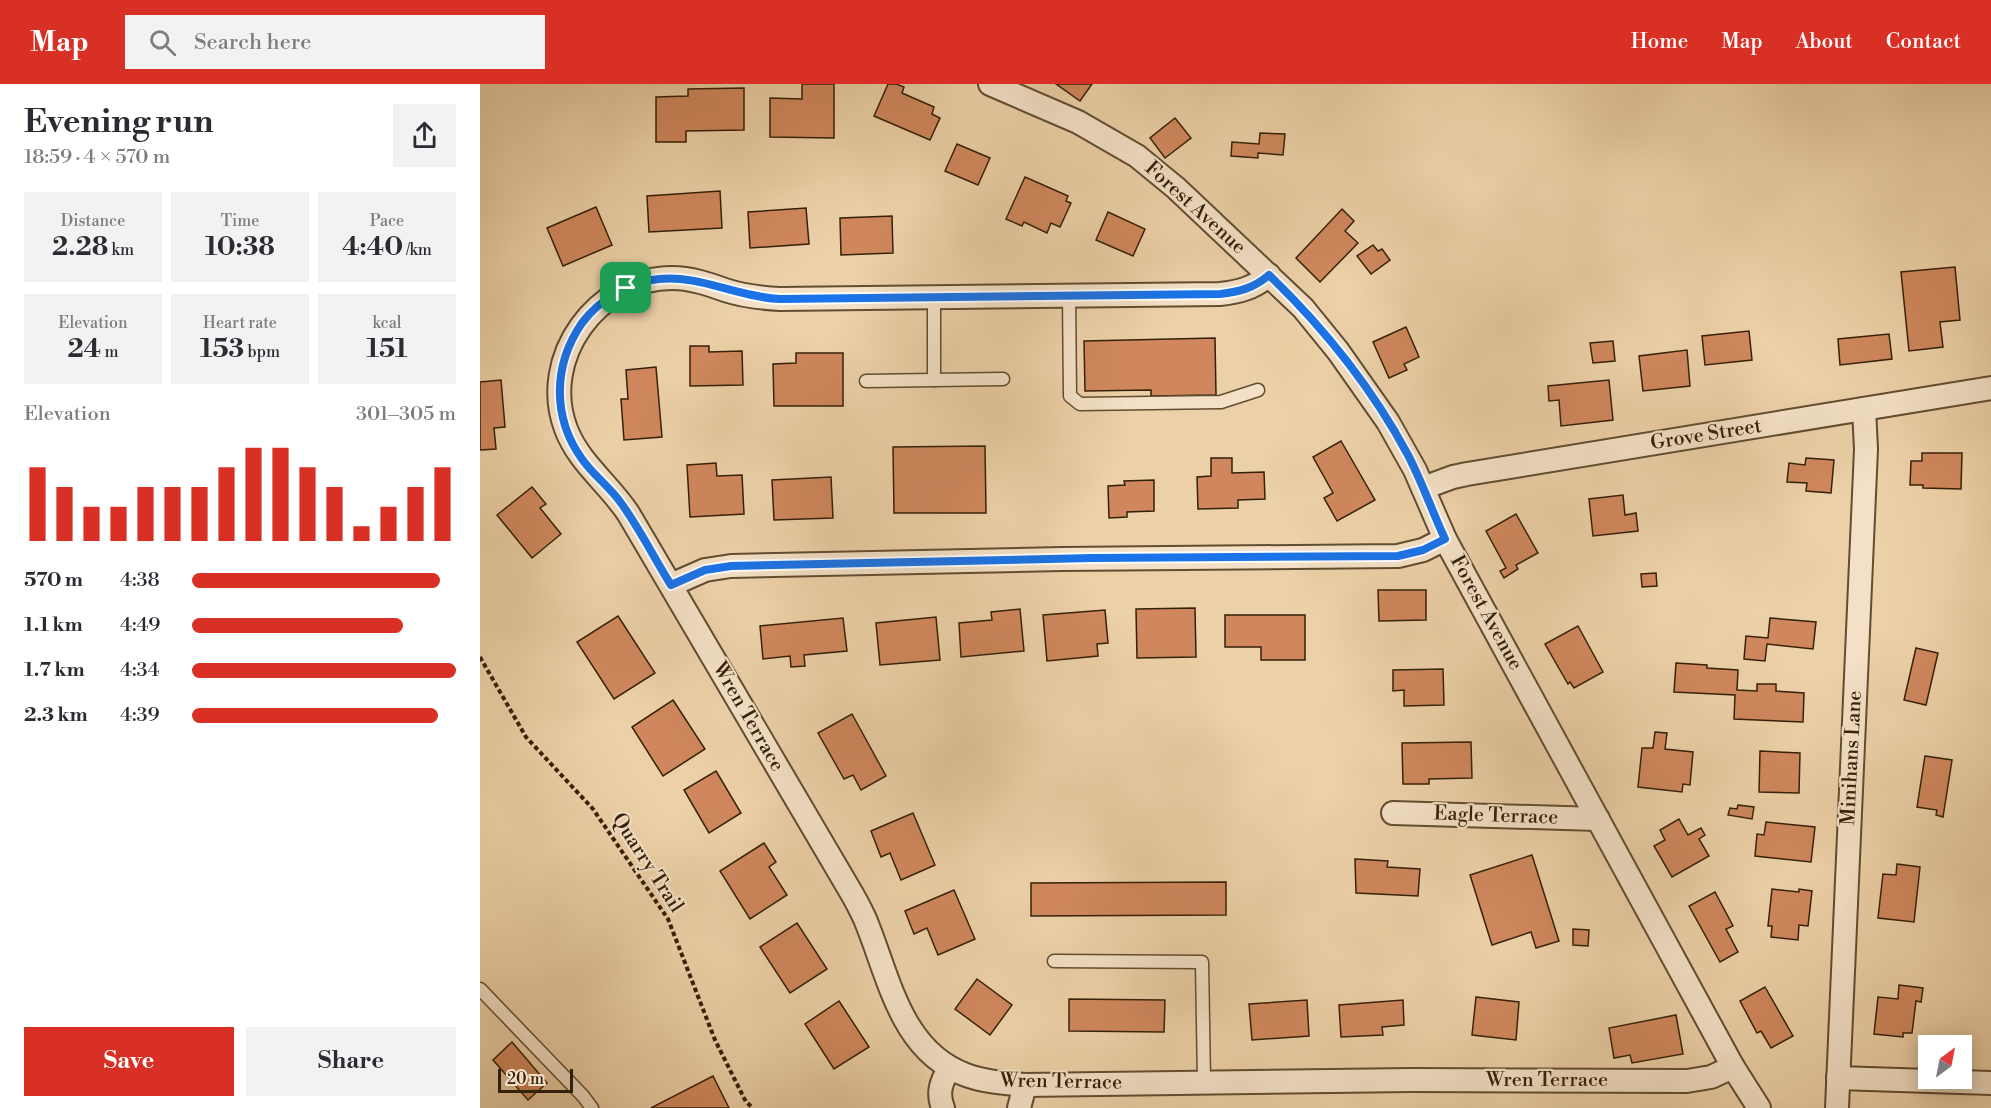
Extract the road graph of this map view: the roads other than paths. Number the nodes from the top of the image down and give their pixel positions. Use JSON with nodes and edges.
{"nodes":[{"id":1,"x":990,"y":84,"type":"edge"},
{"id":2,"x":1269,"y":275,"type":"junction"},
{"id":3,"x":1069,"y":295,"type":"junction"},
{"id":4,"x":934,"y":296,"type":"junction"},
{"id":5,"x":934,"y":380,"type":"junction"},
{"id":6,"x":1003,"y":380,"type":"dead end"},
{"id":7,"x":866,"y":381,"type":"dead end"},
{"id":8,"x":1991,"y":388,"type":"edge"},
{"id":9,"x":1258,"y":390,"type":"dead end"},
{"id":10,"x":1864,"y":409,"type":"junction"},
{"id":11,"x":1424,"y":488,"type":"junction"},
{"id":12,"x":1445,"y":539,"type":"junction"},
{"id":13,"x":671,"y":585,"type":"junction"},
{"id":14,"x":1393,"y":813,"type":"dead end"},
{"id":15,"x":1598,"y":819,"type":"junction"},
{"id":16,"x":1054,"y":961,"type":"dead end"},
{"id":17,"x":480,"y":990,"type":"edge"},
{"id":18,"x":1733,"y":1067,"type":"junction"},
{"id":19,"x":950,"y":1068,"type":"junction"},
{"id":20,"x":1838,"y":1078,"type":"junction"},
{"id":21,"x":1204,"y":1082,"type":"junction"},
{"id":22,"x":1991,"y":1083,"type":"edge"},
{"id":23,"x":1024,"y":1084,"type":"junction"},
{"id":24,"x":592,"y":1108,"type":"edge"},
{"id":25,"x":943,"y":1108,"type":"edge"},
{"id":26,"x":1019,"y":1108,"type":"edge"},
{"id":27,"x":1759,"y":1108,"type":"edge"},
{"id":28,"x":1837,"y":1108,"type":"edge"}],
"edges":[{"from":1,"to":2,"type":"street","name":"Forest Avenue"},
{"from":2,"to":3,"type":"street","name":"Wren Terrace"},
{"from":2,"to":11,"type":"street","name":"Forest Avenue"},
{"from":3,"to":4,"type":"street","name":"Wren Terrace"},
{"from":3,"to":9,"type":"lane"},
{"from":4,"to":5,"type":"lane"},
{"from":4,"to":13,"type":"street","name":"Wren Terrace"},
{"from":5,"to":6,"type":"lane"},
{"from":5,"to":7,"type":"lane"},
{"from":8,"to":10,"type":"street","name":"Grove Street"},
{"from":10,"to":11,"type":"street","name":"Grove Street"},
{"from":10,"to":20,"type":"street","name":"Minihans Lane"},
{"from":11,"to":12,"type":"street","name":"Forest Avenue"},
{"from":12,"to":13,"type":"street"},
{"from":12,"to":15,"type":"street","name":"Forest Avenue"},
{"from":13,"to":19,"type":"street","name":"Wren Terrace"},
{"from":14,"to":15,"type":"street","name":"Eagle Terrace"},
{"from":15,"to":18,"type":"street","name":"Forest Avenue"},
{"from":16,"to":21,"type":"lane"},
{"from":17,"to":24,"type":"lane"},
{"from":18,"to":21,"type":"street","name":"Wren Terrace"},
{"from":18,"to":27,"type":"street","name":"Forest Avenue"},
{"from":19,"to":23,"type":"street","name":"Wren Terrace"},
{"from":19,"to":25,"type":"street"},
{"from":20,"to":22,"type":"street"},
{"from":20,"to":28,"type":"street","name":"Minihans Lane"},
{"from":21,"to":23,"type":"street","name":"Wren Terrace"},
{"from":23,"to":26,"type":"street"}]}
